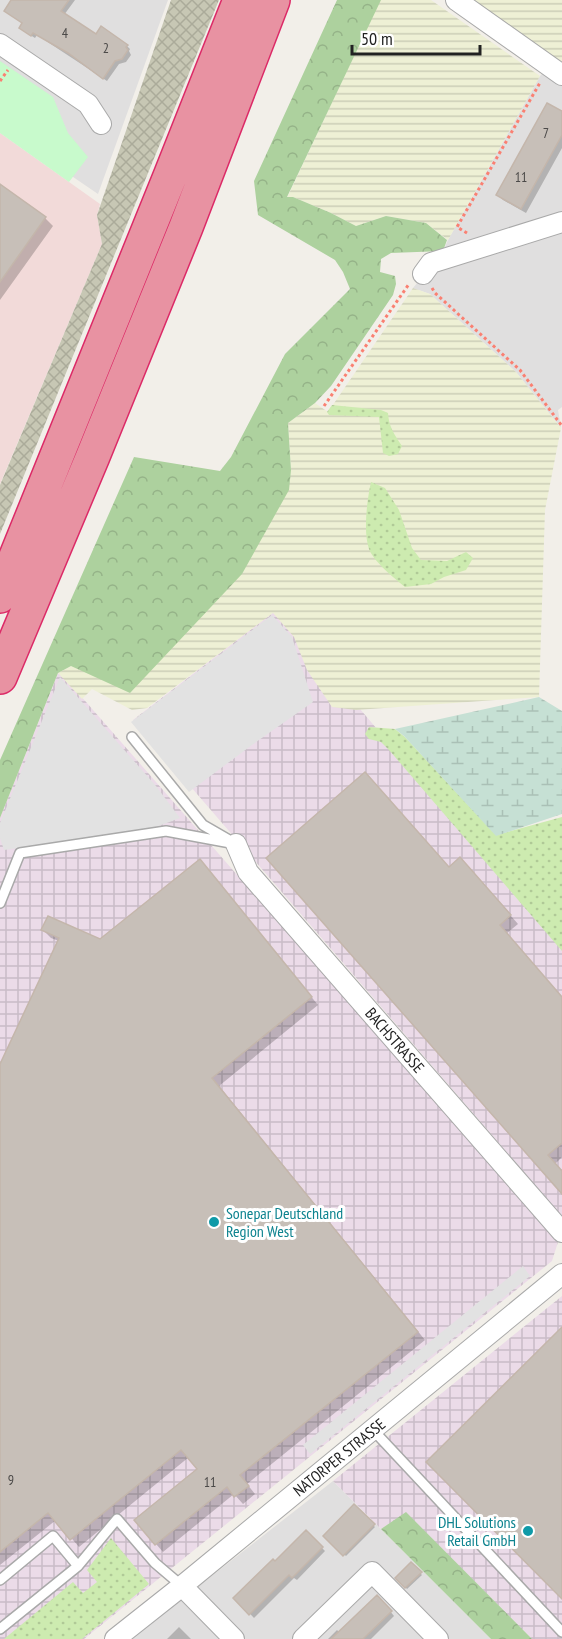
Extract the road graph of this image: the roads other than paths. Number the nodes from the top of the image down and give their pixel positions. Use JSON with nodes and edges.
{"nodes":[{"id":1,"x":240,"y":0,"type":"edge"},
{"id":2,"x":273,"y":0,"type":"edge"},
{"id":3,"x":456,"y":0,"type":"edge"},
{"id":4,"x":0,"y":44,"type":"edge"},
{"id":5,"x":556,"y":71,"type":"edge"},
{"id":6,"x":101,"y":124,"type":"dead end"},
{"id":7,"x":562,"y":222,"type":"edge"},
{"id":8,"x":423,"y":274,"type":"road end"},
{"id":9,"x":0,"y":596,"type":"edge"},
{"id":10,"x":0,"y":676,"type":"edge"},
{"id":11,"x":132,"y":737,"type":"dead end"},
{"id":12,"x":236,"y":844,"type":"junction"},
{"id":13,"x":0,"y":903,"type":"edge"},
{"id":14,"x":562,"y":1232,"type":"edge"},
{"id":15,"x":562,"y":1274,"type":"edge"},
{"id":16,"x":372,"y":1430,"type":"junction"},
{"id":17,"x":78,"y":1566,"type":"junction"},
{"id":18,"x":0,"y":1580,"type":"edge"},
{"id":19,"x":182,"y":1586,"type":"junction"},
{"id":20,"x":0,"y":1629,"type":"edge"},
{"id":21,"x":562,"y":1632,"type":"edge"},
{"id":22,"x":115,"y":1639,"type":"edge"},
{"id":23,"x":234,"y":1639,"type":"edge"},
{"id":24,"x":303,"y":1639,"type":"edge"},
{"id":25,"x":438,"y":1639,"type":"edge"}],
"edges":[{"from":1,"to":9,"type":"highway"},
{"from":2,"to":10,"type":"highway"},
{"from":3,"to":5,"type":"street"},
{"from":4,"to":6,"type":"street"},
{"from":7,"to":8,"type":"street"},
{"from":11,"to":12,"type":"lane"},
{"from":12,"to":13,"type":"lane"},
{"from":12,"to":14,"type":"street","name":"BACHSTRASSE"},
{"from":15,"to":16,"type":"street","name":"NATORPER STRASSE"},
{"from":16,"to":19,"type":"street","name":"NATORPER STRASSE"},
{"from":16,"to":21,"type":"lane"},
{"from":17,"to":18,"type":"lane"},
{"from":17,"to":19,"type":"lane"},
{"from":17,"to":20,"type":"lane"},
{"from":19,"to":22,"type":"street","name":"NATORPER STRASSE"},
{"from":19,"to":23,"type":"street"},
{"from":24,"to":25,"type":"street"}]}
